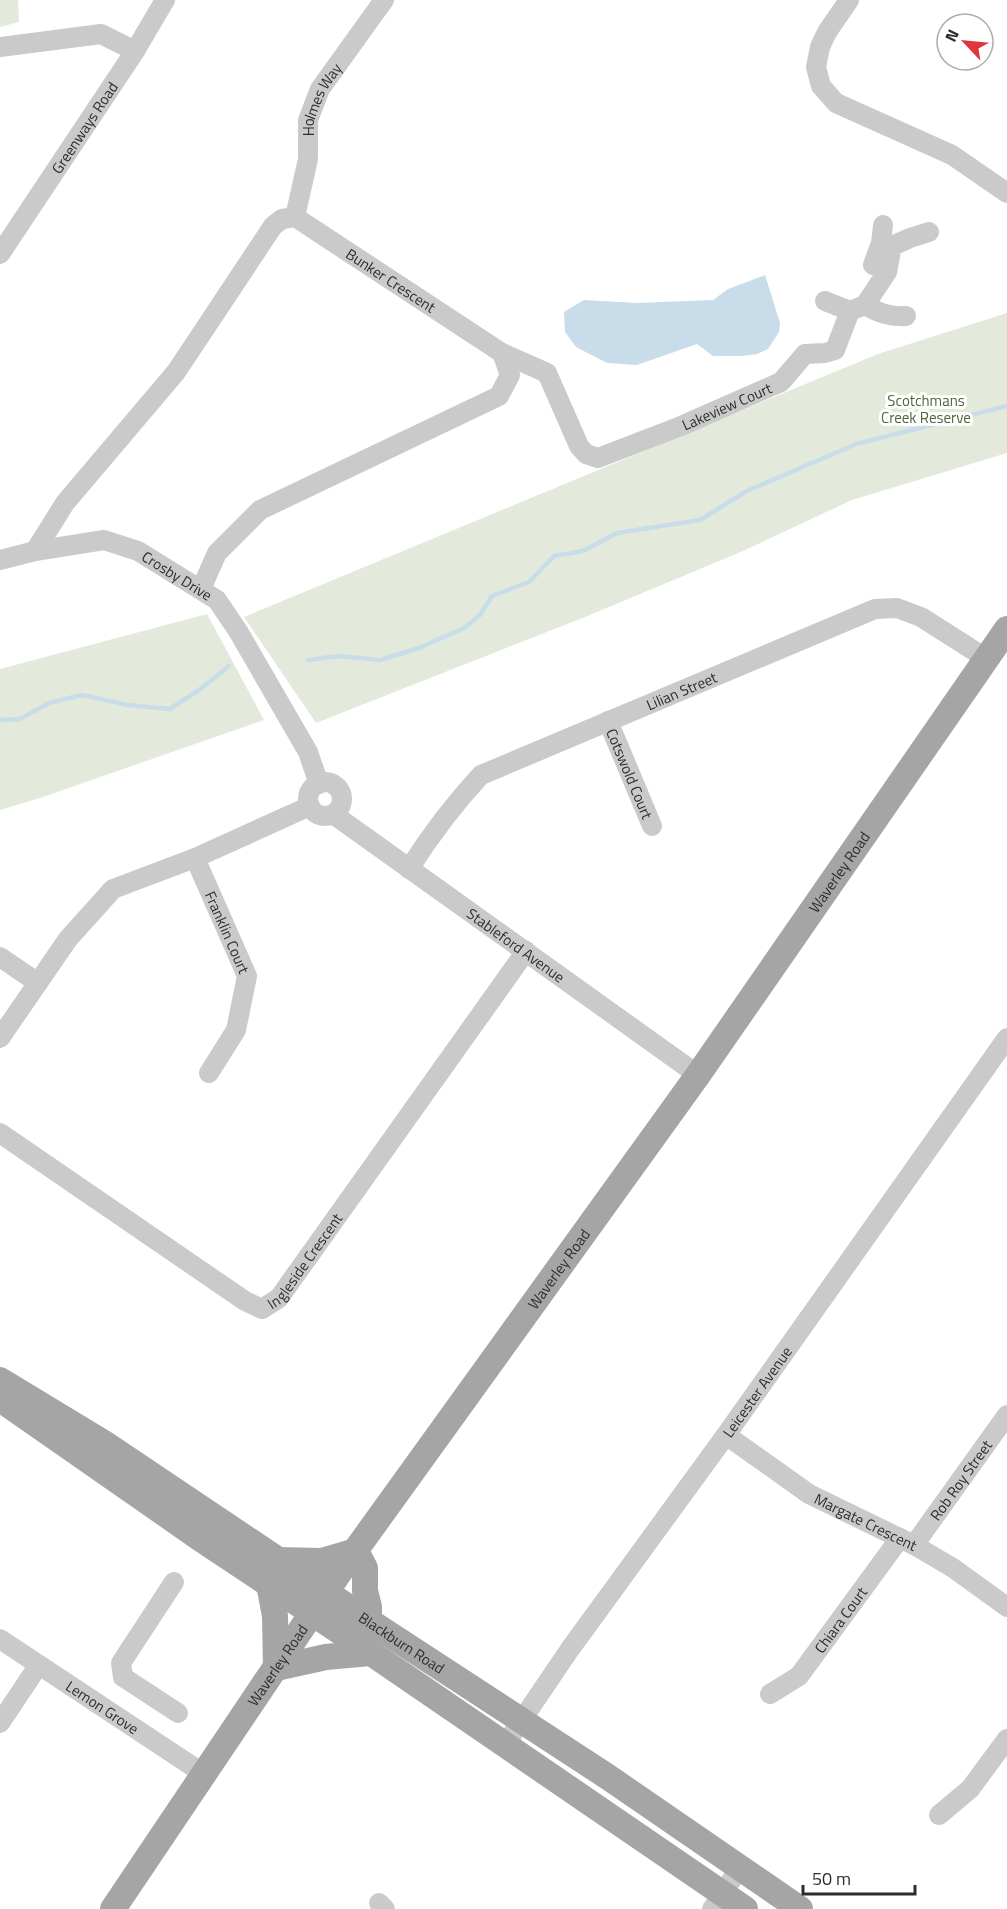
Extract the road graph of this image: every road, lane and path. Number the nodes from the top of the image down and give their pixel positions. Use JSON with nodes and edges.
{"nodes":[{"id":1,"x":165,"y":0,"type":"edge"},
{"id":2,"x":384,"y":0,"type":"edge"},
{"id":3,"x":849,"y":0,"type":"edge"},
{"id":4,"x":0,"y":47,"type":"edge"},
{"id":5,"x":135,"y":51,"type":"junction"},
{"id":6,"x":1007,"y":193,"type":"edge"},
{"id":7,"x":295,"y":217,"type":"junction"},
{"id":8,"x":929,"y":232,"type":"dead end"},
{"id":9,"x":885,"y":238,"type":"junction"},
{"id":10,"x":0,"y":254,"type":"edge"},
{"id":11,"x":873,"y":265,"type":"dead end"},
{"id":12,"x":825,"y":301,"type":"dead end"},
{"id":13,"x":858,"y":308,"type":"junction"},
{"id":14,"x":906,"y":316,"type":"dead end"},
{"id":15,"x":502,"y":353,"type":"junction"},
{"id":16,"x":35,"y":551,"type":"junction"},
{"id":17,"x":0,"y":560,"type":"edge"},
{"id":18,"x":201,"y":589,"type":"junction"},
{"id":19,"x":1007,"y":629,"type":"edge"},
{"id":20,"x":987,"y":659,"type":"junction"},
{"id":21,"x":608,"y":721,"type":"junction"},
{"id":22,"x":319,"y":784,"type":"junction"},
{"id":23,"x":310,"y":806,"type":"junction"},
{"id":24,"x":333,"y":814,"type":"junction"},
{"id":25,"x":652,"y":826,"type":"dead end"},
{"id":26,"x":195,"y":858,"type":"junction"},
{"id":27,"x":409,"y":869,"type":"junction"},
{"id":28,"x":526,"y":951,"type":"junction"},
{"id":29,"x":0,"y":957,"type":"edge"},
{"id":30,"x":38,"y":982,"type":"junction"},
{"id":31,"x":0,"y":1038,"type":"edge"},
{"id":32,"x":1007,"y":1038,"type":"edge"},
{"id":33,"x":209,"y":1073,"type":"dead end"},
{"id":34,"x":698,"y":1075,"type":"junction"},
{"id":35,"x":0,"y":1133,"type":"edge"},
{"id":36,"x":1,"y":1387,"type":"edge"},
{"id":37,"x":1007,"y":1414,"type":"edge"},
{"id":38,"x":59,"y":1427,"type":"junction"},
{"id":39,"x":726,"y":1435,"type":"junction"},
{"id":40,"x":215,"y":1518,"type":"junction"},
{"id":41,"x":201,"y":1539,"type":"junction"},
{"id":42,"x":907,"y":1541,"type":"junction"},
{"id":43,"x":356,"y":1551,"type":"junction"},
{"id":44,"x":277,"y":1560,"type":"junction"},
{"id":45,"x":174,"y":1582,"type":"dead end"},
{"id":46,"x":269,"y":1584,"type":"junction"},
{"id":47,"x":326,"y":1592,"type":"junction"},
{"id":48,"x":1007,"y":1607,"type":"edge"},
{"id":49,"x":312,"y":1613,"type":"junction"},
{"id":50,"x":369,"y":1621,"type":"junction"},
{"id":51,"x":0,"y":1639,"type":"edge"},
{"id":52,"x":370,"y":1653,"type":"junction"},
{"id":53,"x":39,"y":1666,"type":"junction"},
{"id":54,"x":276,"y":1668,"type":"junction"},
{"id":55,"x":770,"y":1694,"type":"dead end"},
{"id":56,"x":178,"y":1713,"type":"dead end"},
{"id":57,"x":521,"y":1720,"type":"junction"},
{"id":58,"x":0,"y":1723,"type":"edge"},
{"id":59,"x":1007,"y":1739,"type":"edge"},
{"id":60,"x":505,"y":1745,"type":"junction"},
{"id":61,"x":204,"y":1774,"type":"junction"},
{"id":62,"x":939,"y":1815,"type":"dead end"},
{"id":63,"x":741,"y":1866,"type":"junction"},
{"id":64,"x":717,"y":1901,"type":"edge"},
{"id":65,"x":113,"y":1909,"type":"edge"},
{"id":66,"x":745,"y":1909,"type":"edge"},
{"id":67,"x":801,"y":1909,"type":"edge"}],
"edges":[{"from":1,"to":5,"type":"street","name":"Greenways Road"},
{"from":2,"to":7,"type":"street","name":"Holmes Way"},
{"from":3,"to":6,"type":"street"},
{"from":4,"to":5,"type":"street"},
{"from":5,"to":10,"type":"street","name":"Greenways Road"},
{"from":7,"to":15,"type":"street","name":"Bunker Crescent"},
{"from":7,"to":16,"type":"street"},
{"from":8,"to":9,"type":"street"},
{"from":9,"to":11,"type":"street"},
{"from":9,"to":13,"type":"street","name":"Lakeview Court"},
{"from":12,"to":13,"type":"street"},
{"from":13,"to":14,"type":"street"},
{"from":13,"to":15,"type":"street","name":"Lakeview Court"},
{"from":15,"to":18,"type":"street"},
{"from":16,"to":17,"type":"street","name":"Crosby Drive"},
{"from":16,"to":18,"type":"street","name":"Crosby Drive"},
{"from":18,"to":22,"type":"street","name":"Crosby Drive"},
{"from":19,"to":20,"type":"main road","name":"Waverley Road"},
{"from":20,"to":21,"type":"street","name":"Lilian Street"},
{"from":20,"to":34,"type":"main road","name":"Waverley Road"},
{"from":21,"to":25,"type":"street","name":"Cotswold Court"},
{"from":21,"to":27,"type":"street","name":"Lilian Street"},
{"from":22,"to":23,"type":"street"},
{"from":22,"to":24,"type":"street"},
{"from":23,"to":24,"type":"street"},
{"from":23,"to":26,"type":"street"},
{"from":24,"to":27,"type":"street","name":"Stableford Avenue"},
{"from":26,"to":30,"type":"street"},
{"from":26,"to":33,"type":"street","name":"Franklin Court"},
{"from":27,"to":28,"type":"street","name":"Stableford Avenue"},
{"from":28,"to":34,"type":"street","name":"Stableford Avenue"},
{"from":28,"to":35,"type":"street","name":"Ingleside Crescent"},
{"from":29,"to":30,"type":"street"},
{"from":30,"to":31,"type":"street"},
{"from":32,"to":39,"type":"street","name":"Leicester Avenue"},
{"from":34,"to":43,"type":"main road","name":"Waverley Road"},
{"from":36,"to":38,"type":"main road","name":"Blackburn Road"},
{"from":37,"to":42,"type":"street","name":"Rob Roy Street"},
{"from":38,"to":40,"type":"main road","name":"Blackburn Road"},
{"from":38,"to":41,"type":"main road","name":"Blackburn Road"},
{"from":39,"to":42,"type":"street","name":"Margate Crescent"},
{"from":39,"to":57,"type":"street","name":"Leicester Avenue"},
{"from":40,"to":41,"type":"main road"},
{"from":40,"to":44,"type":"main road","name":"Blackburn Road"},
{"from":41,"to":46,"type":"main road","name":"Blackburn Road"},
{"from":42,"to":48,"type":"street","name":"Margate Crescent"},
{"from":42,"to":55,"type":"street","name":"Chiara Court"},
{"from":43,"to":44,"type":"main road"},
{"from":43,"to":47,"type":"main road","name":"Waverley Road"},
{"from":43,"to":50,"type":"main road"},
{"from":44,"to":47,"type":"main road","name":"Blackburn Road"},
{"from":45,"to":56,"type":"street"},
{"from":46,"to":49,"type":"main road","name":"Blackburn Road"},
{"from":46,"to":54,"type":"main road"},
{"from":47,"to":49,"type":"main road","name":"Waverley Road"},
{"from":47,"to":50,"type":"main road","name":"Blackburn Road"},
{"from":49,"to":52,"type":"main road","name":"Blackburn Road"},
{"from":49,"to":54,"type":"main road","name":"Waverley Road"},
{"from":50,"to":57,"type":"main road","name":"Blackburn Road"},
{"from":51,"to":53,"type":"street","name":"Lemon Grove"},
{"from":52,"to":54,"type":"main road"},
{"from":52,"to":60,"type":"main road","name":"Blackburn Road"},
{"from":53,"to":58,"type":"street"},
{"from":53,"to":61,"type":"street","name":"Lemon Grove"},
{"from":54,"to":61,"type":"main road","name":"Waverley Road"},
{"from":57,"to":60,"type":"street","name":"Leicester Avenue"},
{"from":57,"to":63,"type":"main road","name":"Blackburn Road"},
{"from":59,"to":62,"type":"street"},
{"from":60,"to":64,"type":"main road","name":"Blackburn Road"},
{"from":61,"to":65,"type":"main road","name":"Waverley Road"},
{"from":63,"to":64,"type":"street"},
{"from":63,"to":67,"type":"main road","name":"Blackburn Road"},
{"from":64,"to":66,"type":"main road","name":"Blackburn Road"}]}
